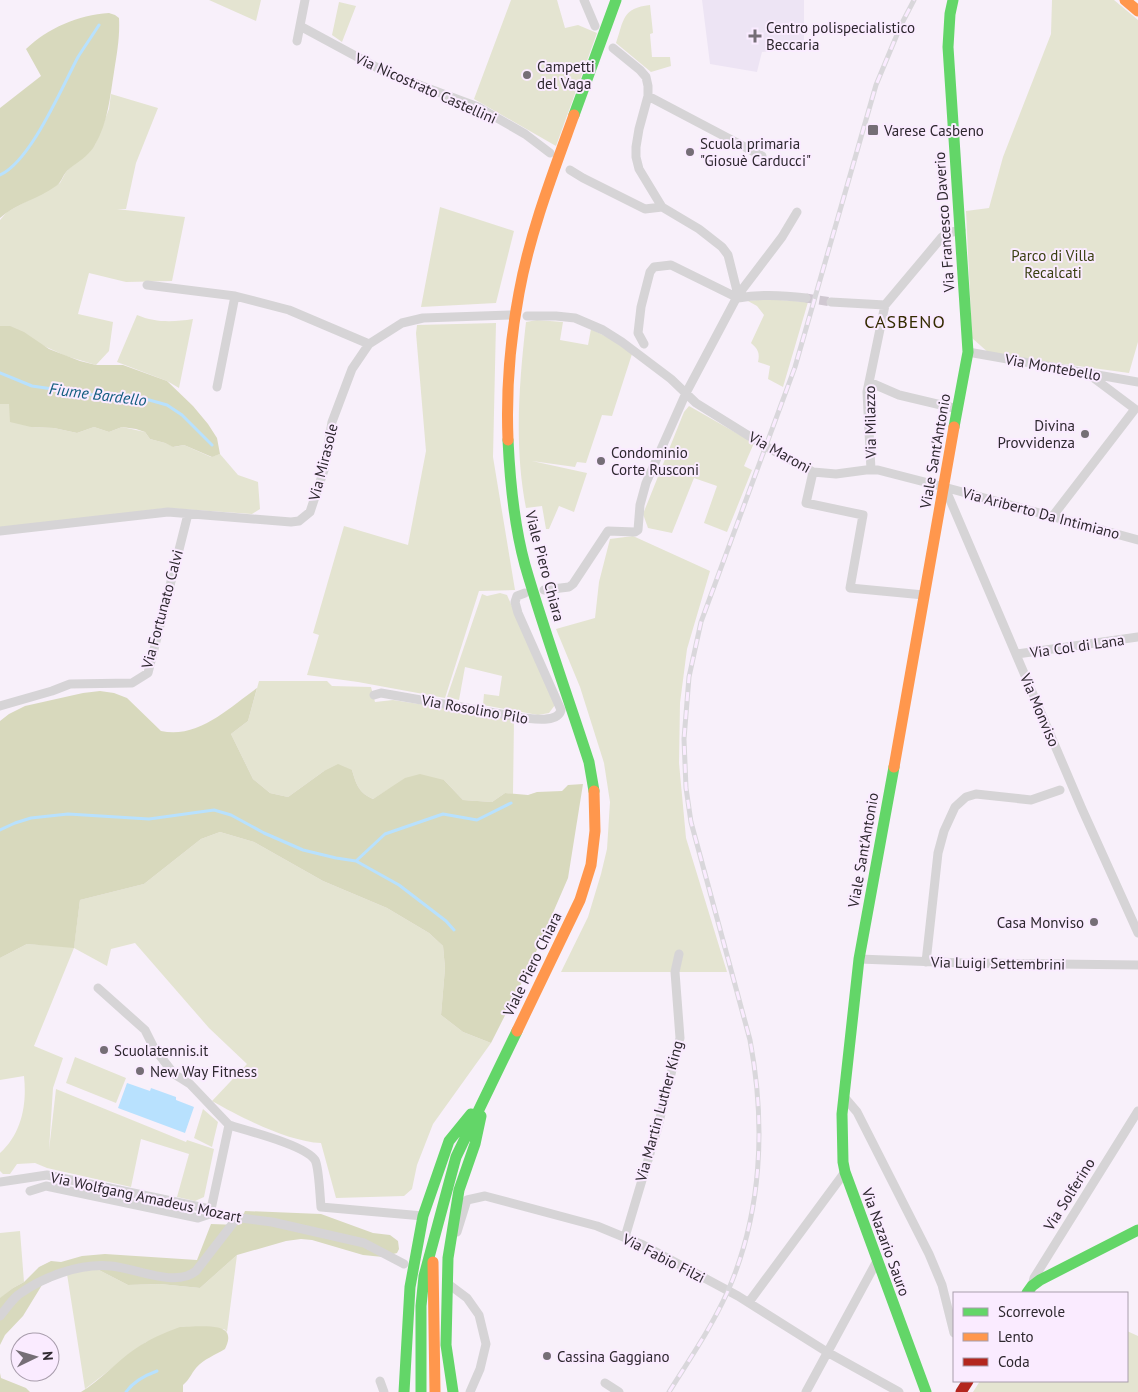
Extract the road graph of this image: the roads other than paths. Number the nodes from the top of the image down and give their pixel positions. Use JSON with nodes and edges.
{"nodes":[{"id":1,"x":305,"y":0,"type":"edge"},
{"id":2,"x":584,"y":0,"type":"edge"},
{"id":3,"x":616,"y":0,"type":"edge"},
{"id":4,"x":953,"y":0,"type":"edge"},
{"id":5,"x":1125,"y":0,"type":"edge"},
{"id":6,"x":1138,"y":11,"type":"edge"},
{"id":7,"x":300,"y":26,"type":"junction"},
{"id":8,"x":595,"y":26,"type":"dead end"},
{"id":9,"x":297,"y":41,"type":"dead end"},
{"id":10,"x":613,"y":48,"type":"dead end"},
{"id":11,"x":648,"y":96,"type":"junction"},
{"id":12,"x":550,"y":153,"type":"dead end"},
{"id":13,"x":762,"y":156,"type":"dead end"},
{"id":14,"x":570,"y":170,"type":"dead end"},
{"id":15,"x":662,"y":207,"type":"junction"},
{"id":16,"x":797,"y":212,"type":"dead end"},
{"id":17,"x":960,"y":230,"type":"junction"},
{"id":18,"x":146,"y":285,"type":"dead end"},
{"id":19,"x":235,"y":296,"type":"junction"},
{"id":20,"x":738,"y":296,"type":"junction"},
{"id":21,"x":806,"y":298,"type":"tunnel mouth"},
{"id":22,"x":831,"y":302,"type":"tunnel mouth"},
{"id":23,"x":885,"y":305,"type":"junction"},
{"id":24,"x":511,"y":315,"type":"dead end"},
{"id":25,"x":528,"y":316,"type":"dead end"},
{"id":26,"x":369,"y":344,"type":"junction"},
{"id":27,"x":644,"y":344,"type":"dead end"},
{"id":28,"x":968,"y":352,"type":"junction"},
{"id":29,"x":1086,"y":373,"type":"junction"},
{"id":30,"x":869,"y":382,"type":"junction"},
{"id":31,"x":1138,"y":382,"type":"edge"},
{"id":32,"x":218,"y":387,"type":"dead end"},
{"id":33,"x":686,"y":392,"type":"junction"},
{"id":34,"x":958,"y":409,"type":"junction"},
{"id":35,"x":872,"y":470,"type":"junction"},
{"id":36,"x":813,"y":472,"type":"junction"},
{"id":37,"x":944,"y":487,"type":"junction"},
{"id":38,"x":188,"y":514,"type":"junction"},
{"id":39,"x":1052,"y":517,"type":"junction"},
{"id":40,"x":0,"y":531,"type":"edge"},
{"id":41,"x":1138,"y":540,"type":"edge"},
{"id":42,"x":544,"y":590,"type":"dead end"},
{"id":43,"x":525,"y":593,"type":"dead end"},
{"id":44,"x":924,"y":595,"type":"junction"},
{"id":45,"x":1138,"y":637,"type":"edge"},
{"id":46,"x":1017,"y":654,"type":"junction"},
{"id":47,"x":374,"y":695,"type":"dead end"},
{"id":48,"x":0,"y":706,"type":"edge"},
{"id":49,"x":1060,"y":790,"type":"dead end"},
{"id":50,"x":1138,"y":933,"type":"edge"},
{"id":51,"x":679,"y":954,"type":"dead end"},
{"id":52,"x":859,"y":959,"type":"junction"},
{"id":53,"x":926,"y":962,"type":"junction"},
{"id":54,"x":1138,"y":965,"type":"edge"},
{"id":55,"x":98,"y":988,"type":"dead end"},
{"id":56,"x":484,"y":1096,"type":"junction"},
{"id":57,"x":845,"y":1098,"type":"junction"},
{"id":58,"x":1138,"y":1111,"type":"edge"},
{"id":59,"x":229,"y":1124,"type":"junction"},
{"id":60,"x":845,"y":1172,"type":"junction"},
{"id":61,"x":0,"y":1182,"type":"edge"},
{"id":62,"x":30,"y":1191,"type":"dead end"},
{"id":63,"x":210,"y":1214,"type":"junction"},
{"id":64,"x":423,"y":1216,"type":"junction"},
{"id":65,"x":237,"y":1218,"type":"junction"},
{"id":66,"x":1138,"y":1230,"type":"edge"},
{"id":67,"x":625,"y":1237,"type":"junction"},
{"id":68,"x":433,"y":1244,"type":"junction"},
{"id":69,"x":448,"y":1258,"type":"junction"},
{"id":70,"x":877,"y":1261,"type":"junction"},
{"id":71,"x":404,"y":1264,"type":"dead end"},
{"id":72,"x":451,"y":1286,"type":"dead end"},
{"id":73,"x":1029,"y":1290,"type":"edge"},
{"id":74,"x":749,"y":1302,"type":"junction"},
{"id":75,"x":0,"y":1316,"type":"edge"},
{"id":76,"x":953,"y":1329,"type":"edge"},
{"id":77,"x":827,"y":1352,"type":"junction"},
{"id":78,"x":380,"y":1381,"type":"dead end"},
{"id":79,"x":967,"y":1382,"type":"edge"},
{"id":80,"x":605,"y":1383,"type":"dead end"},
{"id":81,"x":404,"y":1389,"type":"edge"},
{"id":82,"x":384,"y":1392,"type":"edge"},
{"id":83,"x":421,"y":1392,"type":"edge"},
{"id":84,"x":435,"y":1392,"type":"edge"},
{"id":85,"x":453,"y":1392,"type":"edge"},
{"id":86,"x":470,"y":1392,"type":"edge"},
{"id":87,"x":619,"y":1392,"type":"edge"},
{"id":88,"x":806,"y":1392,"type":"edge"},
{"id":89,"x":899,"y":1392,"type":"edge"},
{"id":90,"x":926,"y":1392,"type":"edge"},
{"id":91,"x":959,"y":1392,"type":"edge"}],
"edges":[{"from":1,"to":7,"type":"street"},
{"from":2,"to":8,"type":"street"},
{"from":3,"to":56,"type":"street","name":"Viale Piero Chiara"},
{"from":4,"to":17,"type":"street","name":"Via Francesco Daverio"},
{"from":5,"to":6,"type":"street"},
{"from":7,"to":9,"type":"street"},
{"from":7,"to":12,"type":"street","name":"Via Nicostrato Castellini"},
{"from":10,"to":11,"type":"street"},
{"from":11,"to":13,"type":"street"},
{"from":11,"to":15,"type":"street"},
{"from":14,"to":15,"type":"street"},
{"from":15,"to":20,"type":"street"},
{"from":16,"to":20,"type":"street"},
{"from":17,"to":23,"type":"street","name":"Via Milazzo"},
{"from":17,"to":28,"type":"street","name":"Via Francesco Daverio"},
{"from":18,"to":19,"type":"street"},
{"from":19,"to":26,"type":"street"},
{"from":19,"to":32,"type":"street"},
{"from":20,"to":21,"type":"street"},
{"from":20,"to":27,"type":"street"},
{"from":20,"to":33,"type":"street"},
{"from":22,"to":23,"type":"street"},
{"from":23,"to":30,"type":"street","name":"Via Milazzo"},
{"from":24,"to":26,"type":"street","name":"Via Mirasole"},
{"from":25,"to":33,"type":"street"},
{"from":26,"to":38,"type":"street","name":"Via Mirasole"},
{"from":28,"to":29,"type":"street","name":"Via Montebello"},
{"from":28,"to":34,"type":"street","name":"Viale Sant'Antonio"},
{"from":29,"to":31,"type":"street","name":"Via Montebello"},
{"from":29,"to":39,"type":"street"},
{"from":30,"to":34,"type":"street"},
{"from":30,"to":35,"type":"street","name":"Via Milazzo"},
{"from":33,"to":36,"type":"street","name":"Via Maroni"},
{"from":33,"to":42,"type":"street"},
{"from":34,"to":37,"type":"street","name":"Viale Sant'Antonio"},
{"from":35,"to":36,"type":"street","name":"Via Maroni"},
{"from":35,"to":37,"type":"street","name":"Via Maroni"},
{"from":36,"to":44,"type":"street"},
{"from":37,"to":39,"type":"street","name":"Via Ariberto Da Intimiano"},
{"from":37,"to":44,"type":"street","name":"Viale Sant'Antonio"},
{"from":37,"to":46,"type":"street","name":"Via Monviso"},
{"from":38,"to":40,"type":"street","name":"Via Mirasole"},
{"from":38,"to":48,"type":"street","name":"Via Fortunato Calvi"},
{"from":39,"to":41,"type":"street","name":"Via Ariberto Da Intimiano"},
{"from":43,"to":47,"type":"street","name":"Via Rosolino Pilo"},
{"from":44,"to":52,"type":"street","name":"Viale Sant'Antonio"},
{"from":45,"to":46,"type":"street","name":"Via Col di Lana"},
{"from":46,"to":50,"type":"street","name":"Via Monviso"},
{"from":49,"to":53,"type":"street"},
{"from":51,"to":67,"type":"street","name":"Via Martin Luther King"},
{"from":52,"to":53,"type":"street","name":"Via Luigi Settembrini"},
{"from":52,"to":57,"type":"street","name":"Viale Sant'Antonio"},
{"from":53,"to":54,"type":"street","name":"Via Luigi Settembrini"},
{"from":55,"to":59,"type":"street"},
{"from":56,"to":64,"type":"street","name":"Viale Piero Chiara"},
{"from":56,"to":68,"type":"street","name":"Viale Piero Chiara"},
{"from":56,"to":69,"type":"street","name":"Viale Piero Chiara"},
{"from":57,"to":60,"type":"street","name":"Via Nazario Sauro"},
{"from":57,"to":76,"type":"street"},
{"from":58,"to":73,"type":"street","name":"Via Solferino"},
{"from":59,"to":63,"type":"street"},
{"from":59,"to":64,"type":"street"},
{"from":60,"to":70,"type":"street","name":"Via Nazario Sauro"},
{"from":60,"to":74,"type":"street"},
{"from":61,"to":63,"type":"street","name":"Via Wolfgang Amadeus Mozart"},
{"from":62,"to":63,"type":"street"},
{"from":63,"to":65,"type":"street","name":"Via Wolfgang Amadeus Mozart"},
{"from":64,"to":81,"type":"street","name":"Viale Piero Chiara"},
{"from":65,"to":71,"type":"street","name":"Via Wolfgang Amadeus Mozart"},
{"from":65,"to":75,"type":"street"},
{"from":66,"to":73,"type":"street"},
{"from":67,"to":69,"type":"street","name":"Via Fabio Filzi"},
{"from":67,"to":74,"type":"street","name":"Via Fabio Filzi"},
{"from":68,"to":83,"type":"street","name":"Viale Piero Chiara"},
{"from":68,"to":84,"type":"street","name":"Viale Piero Chiara"},
{"from":69,"to":85,"type":"street","name":"Viale Piero Chiara"},
{"from":70,"to":77,"type":"street"},
{"from":70,"to":90,"type":"street","name":"Via Nazario Sauro"},
{"from":72,"to":86,"type":"street"},
{"from":74,"to":77,"type":"street","name":"Via Fabio Filzi"},
{"from":77,"to":88,"type":"street"},
{"from":77,"to":89,"type":"street","name":"Via Fabio Filzi"},
{"from":78,"to":82,"type":"street"},
{"from":79,"to":91,"type":"street"},
{"from":80,"to":87,"type":"street"}]}
